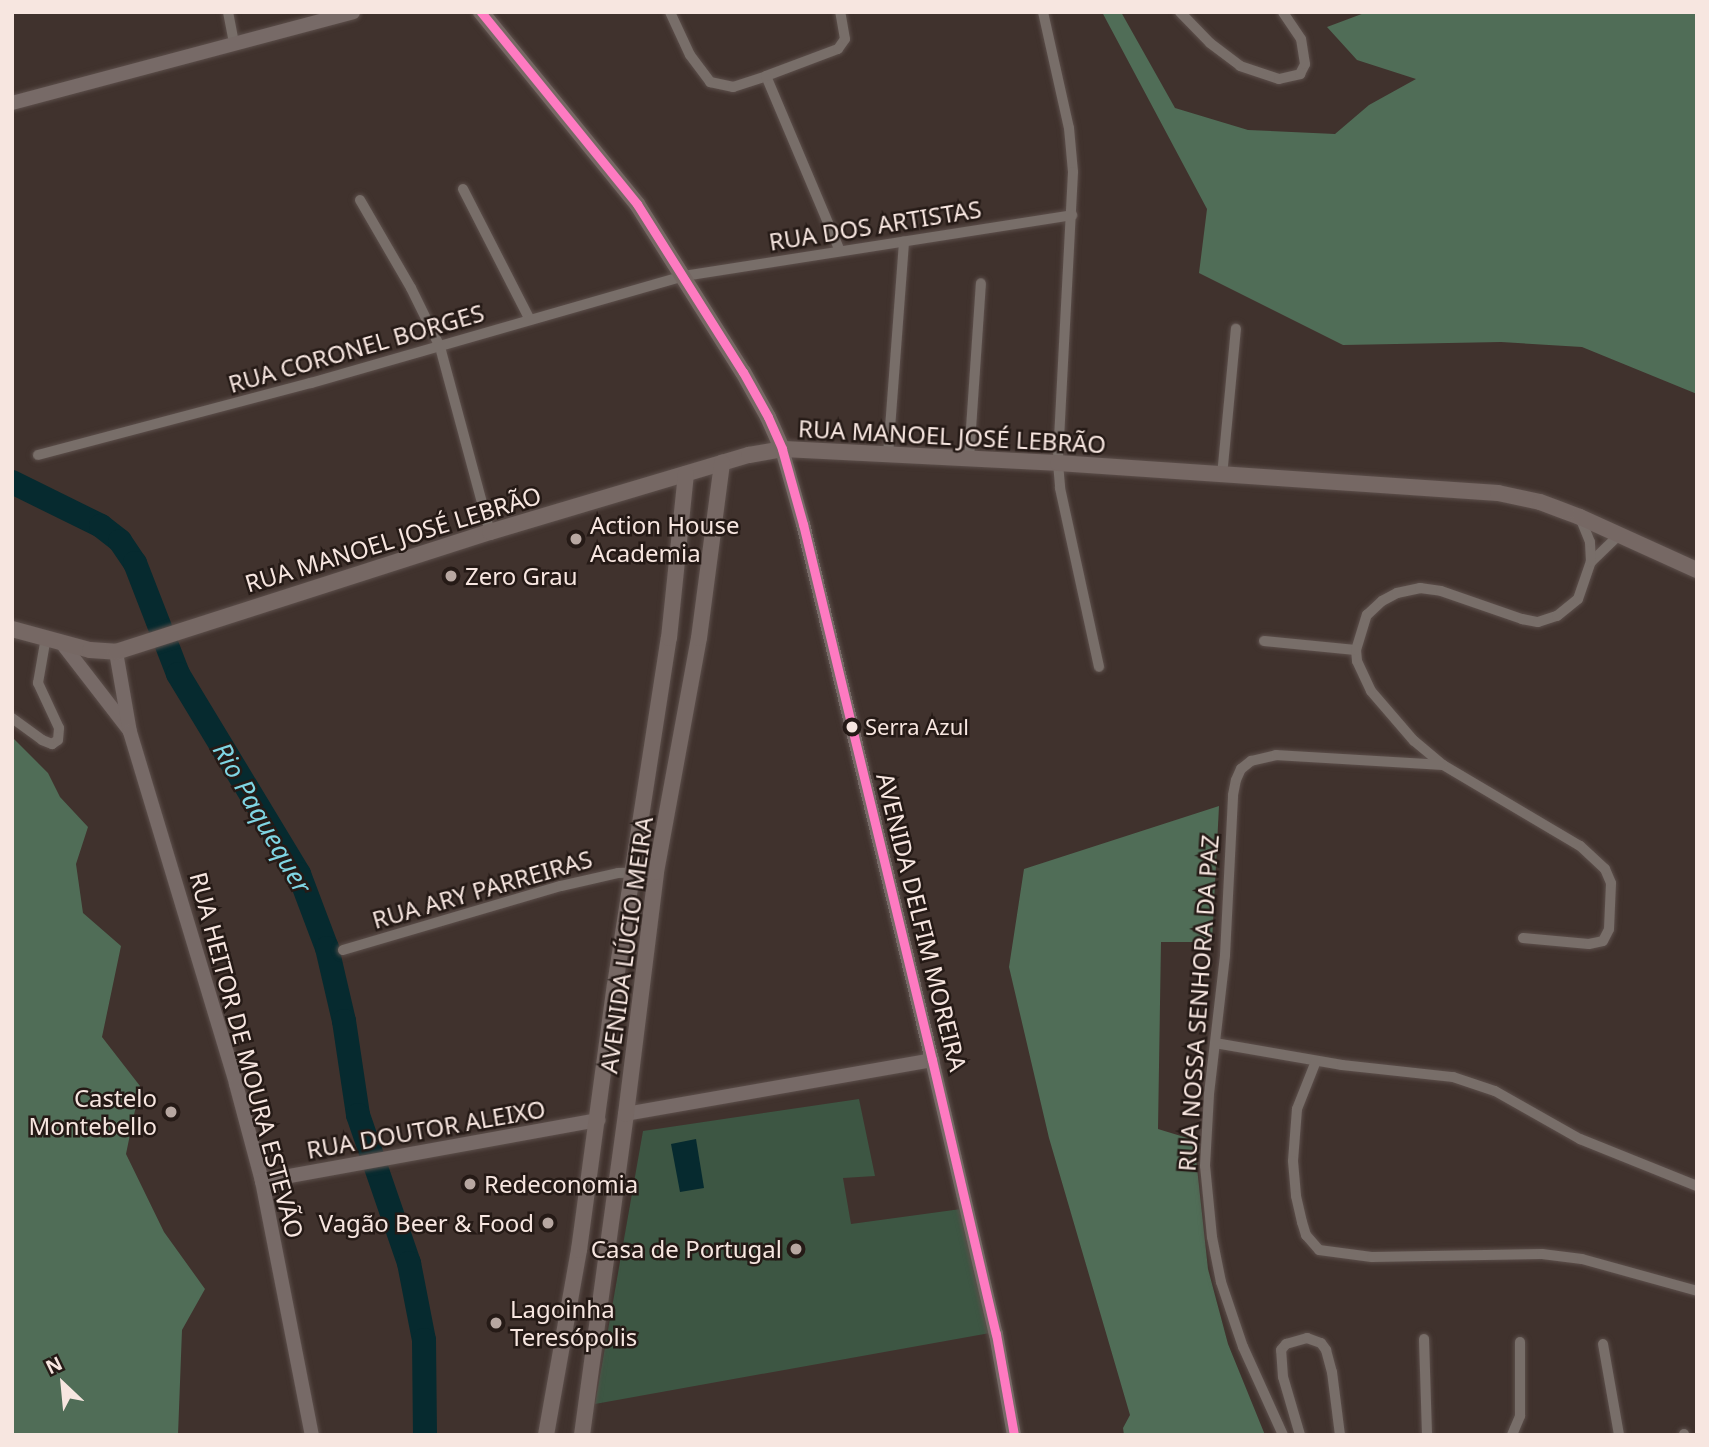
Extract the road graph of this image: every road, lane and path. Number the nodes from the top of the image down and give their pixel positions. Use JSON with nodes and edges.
{"nodes":[{"id":1,"x":228,"y":12,"type":"edge"},
{"id":2,"x":353,"y":12,"type":"edge"},
{"id":3,"x":481,"y":12,"type":"edge"},
{"id":4,"x":670,"y":12,"type":"edge"},
{"id":5,"x":841,"y":12,"type":"edge"},
{"id":6,"x":1043,"y":12,"type":"edge"},
{"id":7,"x":1180,"y":12,"type":"edge"},
{"id":8,"x":1283,"y":12,"type":"edge"},
{"id":9,"x":233,"y":44,"type":"junction"},
{"id":10,"x":766,"y":76,"type":"junction"},
{"id":11,"x":12,"y":103,"type":"edge"},
{"id":12,"x":463,"y":189,"type":"dead end"},
{"id":13,"x":360,"y":200,"type":"dead end"},
{"id":14,"x":1072,"y":215,"type":"junction"},
{"id":15,"x":904,"y":242,"type":"junction"},
{"id":16,"x":840,"y":251,"type":"junction"},
{"id":17,"x":684,"y":276,"type":"junction"},
{"id":18,"x":981,"y":283,"type":"dead end"},
{"id":19,"x":530,"y":320,"type":"junction"},
{"id":20,"x":1237,"y":329,"type":"dead end"},
{"id":21,"x":440,"y":347,"type":"junction"},
{"id":22,"x":782,"y":449,"type":"junction"},
{"id":23,"x":38,"y":455,"type":"dead end"},
{"id":24,"x":888,"y":455,"type":"junction"},
{"id":25,"x":969,"y":458,"type":"junction"},
{"id":26,"x":722,"y":463,"type":"junction"},
{"id":27,"x":1058,"y":463,"type":"junction"},
{"id":28,"x":686,"y":474,"type":"junction"},
{"id":29,"x":1223,"y":476,"type":"junction"},
{"id":30,"x":1580,"y":517,"type":"junction"},
{"id":31,"x":490,"y":532,"type":"junction"},
{"id":32,"x":1620,"y":534,"type":"junction"},
{"id":33,"x":1591,"y":562,"type":"junction"},
{"id":34,"x":1697,"y":570,"type":"edge"},
{"id":35,"x":12,"y":629,"type":"edge"},
{"id":36,"x":669,"y":638,"type":"junction"},
{"id":37,"x":699,"y":638,"type":"junction"},
{"id":38,"x":54,"y":639,"type":"junction"},
{"id":39,"x":1264,"y":641,"type":"dead end"},
{"id":40,"x":1356,"y":650,"type":"junction"},
{"id":41,"x":116,"y":652,"type":"junction"},
{"id":42,"x":1100,"y":667,"type":"dead end"},
{"id":43,"x":12,"y":718,"type":"edge"},
{"id":44,"x":130,"y":732,"type":"junction"},
{"id":45,"x":1443,"y":765,"type":"junction"},
{"id":46,"x":633,"y":872,"type":"junction"},
{"id":47,"x":656,"y":873,"type":"junction"},
{"id":48,"x":1523,"y":939,"type":"dead end"},
{"id":49,"x":343,"y":950,"type":"dead end"},
{"id":50,"x":1215,"y":1043,"type":"junction"},
{"id":51,"x":932,"y":1060,"type":"junction"},
{"id":52,"x":1316,"y":1061,"type":"junction"},
{"id":53,"x":626,"y":1114,"type":"junction"},
{"id":54,"x":598,"y":1120,"type":"junction"},
{"id":55,"x":262,"y":1181,"type":"junction"},
{"id":56,"x":1697,"y":1186,"type":"edge"},
{"id":57,"x":1697,"y":1291,"type":"edge"},
{"id":58,"x":1424,"y":1339,"type":"dead end"},
{"id":59,"x":1520,"y":1342,"type":"dead end"},
{"id":60,"x":1603,"y":1344,"type":"dead end"},
{"id":61,"x":312,"y":1435,"type":"edge"},
{"id":62,"x":547,"y":1435,"type":"edge"},
{"id":63,"x":582,"y":1435,"type":"edge"},
{"id":64,"x":1014,"y":1435,"type":"edge"},
{"id":65,"x":1283,"y":1435,"type":"edge"},
{"id":66,"x":1300,"y":1435,"type":"edge"},
{"id":67,"x":1340,"y":1435,"type":"edge"},
{"id":68,"x":1427,"y":1435,"type":"edge"},
{"id":69,"x":1512,"y":1435,"type":"edge"},
{"id":70,"x":1619,"y":1435,"type":"edge"}],
"edges":[{"from":1,"to":9,"type":"street"},
{"from":2,"to":9,"type":"main road"},
{"from":3,"to":17,"type":"main road","name":"AVENIDA DELFIM MOREIRA"},
{"from":4,"to":10,"type":"street"},
{"from":5,"to":10,"type":"street"},
{"from":6,"to":14,"type":"street"},
{"from":7,"to":8,"type":"street"},
{"from":9,"to":11,"type":"main road"},
{"from":10,"to":16,"type":"street"},
{"from":12,"to":19,"type":"street"},
{"from":13,"to":21,"type":"street"},
{"from":14,"to":15,"type":"street","name":"RUA DOS ARTISTAS"},
{"from":14,"to":27,"type":"street"},
{"from":15,"to":16,"type":"street","name":"RUA DOS ARTISTAS"},
{"from":15,"to":24,"type":"street"},
{"from":16,"to":17,"type":"street","name":"RUA DOS ARTISTAS"},
{"from":17,"to":19,"type":"street","name":"RUA CORONEL BORGES"},
{"from":17,"to":22,"type":"main road","name":"AVENIDA DELFIM MOREIRA"},
{"from":18,"to":25,"type":"street"},
{"from":19,"to":21,"type":"street","name":"RUA CORONEL BORGES"},
{"from":20,"to":29,"type":"street"},
{"from":21,"to":23,"type":"street","name":"RUA CORONEL BORGES"},
{"from":21,"to":31,"type":"street"},
{"from":22,"to":24,"type":"main road","name":"RUA MANOEL JOSÉ LEBRÃO"},
{"from":22,"to":26,"type":"main road","name":"RUA MANOEL JOSÉ LEBRÃO"},
{"from":22,"to":51,"type":"main road","name":"AVENIDA DELFIM MOREIRA"},
{"from":24,"to":25,"type":"main road","name":"RUA MANOEL JOSÉ LEBRÃO"},
{"from":25,"to":27,"type":"main road","name":"RUA MANOEL JOSÉ LEBRÃO"},
{"from":26,"to":28,"type":"main road","name":"RUA MANOEL JOSÉ LEBRÃO"},
{"from":26,"to":37,"type":"main road","name":"AVENIDA LÚCIO MEIRA"},
{"from":27,"to":29,"type":"main road","name":"RUA MANOEL JOSÉ LEBRÃO"},
{"from":27,"to":42,"type":"street"},
{"from":28,"to":31,"type":"main road","name":"RUA MANOEL JOSÉ LEBRÃO"},
{"from":28,"to":36,"type":"main road","name":"AVENIDA LÚCIO MEIRA"},
{"from":29,"to":30,"type":"main road","name":"RUA MANOEL JOSÉ LEBRÃO"},
{"from":30,"to":32,"type":"main road","name":"RUA MANOEL JOSÉ LEBRÃO"},
{"from":30,"to":33,"type":"street"},
{"from":31,"to":41,"type":"main road","name":"RUA MANOEL JOSÉ LEBRÃO"},
{"from":32,"to":33,"type":"street"},
{"from":32,"to":34,"type":"main road","name":"RUA MANOEL JOSÉ LEBRÃO"},
{"from":33,"to":40,"type":"street"},
{"from":35,"to":38,"type":"main road"},
{"from":36,"to":37,"type":"main road"},
{"from":36,"to":46,"type":"main road","name":"AVENIDA LÚCIO MEIRA"},
{"from":37,"to":47,"type":"main road","name":"AVENIDA LÚCIO MEIRA"},
{"from":38,"to":41,"type":"main road"},
{"from":38,"to":43,"type":"street"},
{"from":38,"to":44,"type":"main road","name":"RUA HEITOR DE MOURA ESTEVÃO"},
{"from":39,"to":40,"type":"street"},
{"from":40,"to":45,"type":"street"},
{"from":41,"to":44,"type":"main road","name":"RUA HEITOR DE MOURA ESTEVÃO"},
{"from":44,"to":55,"type":"main road","name":"RUA HEITOR DE MOURA ESTEVÃO"},
{"from":45,"to":48,"type":"street"},
{"from":45,"to":50,"type":"street","name":"RUA NOSSA SENHORA DA PAZ"},
{"from":46,"to":47,"type":"street","name":"RUA ARY PARREIRAS"},
{"from":46,"to":49,"type":"street","name":"RUA ARY PARREIRAS"},
{"from":46,"to":54,"type":"main road","name":"AVENIDA LÚCIO MEIRA"},
{"from":47,"to":53,"type":"main road","name":"AVENIDA LÚCIO MEIRA"},
{"from":50,"to":52,"type":"street"},
{"from":50,"to":65,"type":"street","name":"RUA NOSSA SENHORA DA PAZ"},
{"from":51,"to":53,"type":"main road"},
{"from":51,"to":64,"type":"main road","name":"AVENIDA DELFIM MOREIRA"},
{"from":52,"to":56,"type":"street"},
{"from":52,"to":57,"type":"street"},
{"from":53,"to":63,"type":"main road","name":"AVENIDA LÚCIO MEIRA"},
{"from":54,"to":55,"type":"main road","name":"RUA DOUTOR ALEIXO"},
{"from":54,"to":62,"type":"main road","name":"AVENIDA LÚCIO MEIRA"},
{"from":55,"to":61,"type":"main road","name":"RUA HEITOR DE MOURA ESTEVÃO"},
{"from":58,"to":68,"type":"street"},
{"from":59,"to":69,"type":"street"},
{"from":60,"to":70,"type":"street"},
{"from":66,"to":67,"type":"street"}]}
